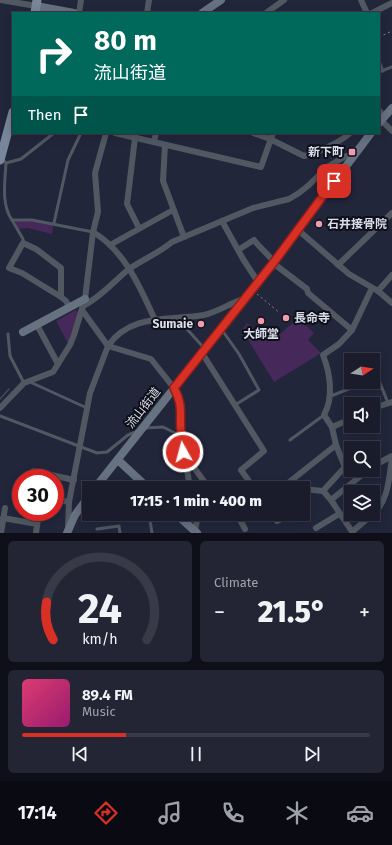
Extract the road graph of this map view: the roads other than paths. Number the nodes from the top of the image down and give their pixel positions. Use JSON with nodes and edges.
{"nodes":[{"id":1,"x":1,"y":0,"type":"edge"},
{"id":2,"x":82,"y":0,"type":"edge"},
{"id":3,"x":149,"y":0,"type":"edge"},
{"id":4,"x":221,"y":0,"type":"edge"},
{"id":5,"x":284,"y":0,"type":"edge"},
{"id":6,"x":361,"y":0,"type":"edge"},
{"id":7,"x":392,"y":3,"type":"edge"},
{"id":8,"x":36,"y":6,"type":"edge"},
{"id":9,"x":69,"y":12,"type":"edge"},
{"id":10,"x":79,"y":12,"type":"edge"},
{"id":11,"x":147,"y":12,"type":"edge"},
{"id":12,"x":203,"y":12,"type":"edge"},
{"id":13,"x":267,"y":12,"type":"edge"},
{"id":14,"x":367,"y":12,"type":"edge"},
{"id":15,"x":374,"y":12,"type":"edge"},
{"id":16,"x":392,"y":67,"type":"edge"},
{"id":17,"x":381,"y":72,"type":"edge"},
{"id":18,"x":392,"y":108,"type":"edge"},
{"id":19,"x":12,"y":116,"type":"edge"},
{"id":20,"x":381,"y":118,"type":"edge"},
{"id":21,"x":392,"y":131,"type":"edge"},
{"id":22,"x":53,"y":134,"type":"edge"},
{"id":23,"x":81,"y":134,"type":"edge"},
{"id":24,"x":106,"y":134,"type":"edge"},
{"id":25,"x":119,"y":134,"type":"edge"},
{"id":26,"x":156,"y":134,"type":"edge"},
{"id":27,"x":259,"y":134,"type":"edge"},
{"id":28,"x":348,"y":134,"type":"edge"},
{"id":29,"x":368,"y":134,"type":"edge"},
{"id":30,"x":271,"y":136,"type":"edge"},
{"id":31,"x":135,"y":138,"type":"junction"},
{"id":32,"x":154,"y":142,"type":"junction"},
{"id":33,"x":165,"y":145,"type":"junction"},
{"id":34,"x":353,"y":156,"type":"junction"},
{"id":35,"x":2,"y":159,"type":"edge"},
{"id":36,"x":173,"y":210,"type":"junction"},
{"id":37,"x":392,"y":214,"type":"edge"},
{"id":38,"x":12,"y":220,"type":"junction"},
{"id":39,"x":222,"y":221,"type":"junction"},
{"id":40,"x":54,"y":223,"type":"junction"},
{"id":41,"x":139,"y":228,"type":"junction"},
{"id":42,"x":298,"y":230,"type":"junction"},
{"id":43,"x":93,"y":232,"type":"junction"},
{"id":44,"x":184,"y":237,"type":"junction"},
{"id":45,"x":23,"y":243,"type":"junction"},
{"id":46,"x":110,"y":245,"type":"junction"},
{"id":47,"x":238,"y":250,"type":"junction"},
{"id":48,"x":274,"y":262,"type":"junction"},
{"id":49,"x":338,"y":265,"type":"junction"},
{"id":50,"x":130,"y":268,"type":"junction"},
{"id":51,"x":392,"y":274,"type":"edge"},
{"id":52,"x":258,"y":282,"type":"junction"},
{"id":53,"x":372,"y":288,"type":"junction"},
{"id":54,"x":378,"y":292,"type":"junction"},
{"id":55,"x":60,"y":297,"type":"junction"},
{"id":56,"x":244,"y":299,"type":"junction"},
{"id":57,"x":392,"y":302,"type":"edge"},
{"id":58,"x":83,"y":305,"type":"junction"},
{"id":59,"x":69,"y":307,"type":"junction"},
{"id":60,"x":177,"y":318,"type":"junction"},
{"id":61,"x":155,"y":320,"type":"junction"},
{"id":62,"x":37,"y":325,"type":"junction"},
{"id":63,"x":221,"y":329,"type":"junction"},
{"id":64,"x":352,"y":330,"type":"junction"},
{"id":65,"x":23,"y":332,"type":"dead end"},
{"id":66,"x":8,"y":334,"type":"dead end"},
{"id":67,"x":108,"y":346,"type":"junction"},
{"id":68,"x":204,"y":351,"type":"junction"},
{"id":69,"x":58,"y":364,"type":"junction"},
{"id":70,"x":26,"y":382,"type":"junction"},
{"id":71,"x":380,"y":382,"type":"edge"},
{"id":72,"x":174,"y":388,"type":"junction"},
{"id":73,"x":348,"y":389,"type":"edge"},
{"id":74,"x":330,"y":396,"type":"junction"},
{"id":75,"x":390,"y":403,"type":"edge"},
{"id":76,"x":235,"y":405,"type":"junction"},
{"id":77,"x":380,"y":406,"type":"edge"},
{"id":78,"x":0,"y":408,"type":"edge"},
{"id":79,"x":87,"y":408,"type":"junction"},
{"id":80,"x":324,"y":415,"type":"junction"},
{"id":81,"x":0,"y":416,"type":"edge"},
{"id":82,"x":344,"y":422,"type":"edge"},
{"id":83,"x":332,"y":427,"type":"junction"},
{"id":84,"x":142,"y":429,"type":"junction"},
{"id":85,"x":181,"y":436,"type":"junction"},
{"id":86,"x":290,"y":440,"type":"dead end"},
{"id":87,"x":336,"y":445,"type":"junction"},
{"id":88,"x":80,"y":447,"type":"junction"},
{"id":89,"x":183,"y":452,"type":"junction"},
{"id":90,"x":392,"y":457,"type":"edge"},
{"id":91,"x":118,"y":460,"type":"junction"},
{"id":92,"x":380,"y":463,"type":"edge"},
{"id":93,"x":359,"y":477,"type":"edge"},
{"id":94,"x":64,"y":478,"type":"edge"},
{"id":95,"x":74,"y":480,"type":"junction"},
{"id":96,"x":101,"y":481,"type":"edge"},
{"id":97,"x":140,"y":481,"type":"edge"},
{"id":98,"x":189,"y":481,"type":"edge"},
{"id":99,"x":204,"y":481,"type":"edge"},
{"id":100,"x":249,"y":481,"type":"edge"},
{"id":101,"x":291,"y":481,"type":"edge"},
{"id":102,"x":310,"y":489,"type":"edge"},
{"id":103,"x":323,"y":492,"type":"junction"},
{"id":104,"x":331,"y":500,"type":"junction"},
{"id":105,"x":64,"y":501,"type":"edge"},
{"id":106,"x":69,"y":502,"type":"junction"},
{"id":107,"x":380,"y":505,"type":"edge"},
{"id":108,"x":82,"y":506,"type":"edge"},
{"id":109,"x":5,"y":508,"type":"dead end"},
{"id":110,"x":339,"y":514,"type":"junction"},
{"id":111,"x":3,"y":518,"type":"junction"},
{"id":112,"x":38,"y":521,"type":"edge"},
{"id":113,"x":150,"y":521,"type":"edge"},
{"id":114,"x":184,"y":521,"type":"edge"},
{"id":115,"x":196,"y":521,"type":"edge"},
{"id":116,"x":241,"y":521,"type":"edge"},
{"id":117,"x":365,"y":521,"type":"edge"},
{"id":118,"x":37,"y":524,"type":"junction"},
{"id":119,"x":316,"y":528,"type":"dead end"},
{"id":120,"x":97,"y":529,"type":"dead end"},
{"id":121,"x":245,"y":529,"type":"dead end"},
{"id":122,"x":67,"y":532,"type":"edge"},
{"id":123,"x":196,"y":532,"type":"edge"},
{"id":124,"x":353,"y":532,"type":"edge"},
{"id":125,"x":2,"y":533,"type":"edge"},
{"id":126,"x":36,"y":533,"type":"edge"},
{"id":127,"x":120,"y":533,"type":"edge"},
{"id":128,"x":152,"y":533,"type":"edge"}],
"edges":[{"from":1,"to":8,"type":"street"},
{"from":2,"to":10,"type":"street"},
{"from":3,"to":11,"type":"street"},
{"from":4,"to":12,"type":"street"},
{"from":5,"to":13,"type":"street"},
{"from":6,"to":14,"type":"street"},
{"from":7,"to":15,"type":"street"},
{"from":8,"to":9,"type":"street"},
{"from":16,"to":17,"type":"lane"},
{"from":18,"to":20,"type":"street"},
{"from":19,"to":35,"type":"main road"},
{"from":20,"to":21,"type":"street"},
{"from":22,"to":35,"type":"lane"},
{"from":23,"to":40,"type":"lane"},
{"from":24,"to":43,"type":"street"},
{"from":25,"to":31,"type":"street"},
{"from":26,"to":32,"type":"street"},
{"from":27,"to":30,"type":"street"},
{"from":28,"to":30,"type":"street"},
{"from":29,"to":34,"type":"street","name":"流山街道"},
{"from":30,"to":33,"type":"street"},
{"from":31,"to":32,"type":"street"},
{"from":31,"to":41,"type":"street"},
{"from":32,"to":33,"type":"street"},
{"from":33,"to":36,"type":"street"},
{"from":34,"to":39,"type":"street"},
{"from":34,"to":42,"type":"street","name":"流山街道"},
{"from":35,"to":38,"type":"lane"},
{"from":36,"to":41,"type":"street"},
{"from":36,"to":44,"type":"street"},
{"from":37,"to":49,"type":"street"},
{"from":38,"to":40,"type":"lane"},
{"from":38,"to":45,"type":"lane"},
{"from":39,"to":44,"type":"street"},
{"from":39,"to":47,"type":"street"},
{"from":40,"to":43,"type":"lane"},
{"from":41,"to":46,"type":"street"},
{"from":42,"to":48,"type":"street","name":"流山街道"},
{"from":42,"to":49,"type":"street"},
{"from":43,"to":46,"type":"street"},
{"from":43,"to":58,"type":"street"},
{"from":44,"to":50,"type":"street"},
{"from":45,"to":55,"type":"street"},
{"from":45,"to":55,"type":"street"},
{"from":46,"to":50,"type":"street"},
{"from":47,"to":48,"type":"street"},
{"from":47,"to":52,"type":"street"},
{"from":48,"to":52,"type":"street","name":"流山街道"},
{"from":48,"to":64,"type":"street"},
{"from":49,"to":53,"type":"street"},
{"from":50,"to":58,"type":"street"},
{"from":50,"to":61,"type":"street"},
{"from":51,"to":54,"type":"street"},
{"from":52,"to":56,"type":"street","name":"流山街道"},
{"from":53,"to":54,"type":"street"},
{"from":53,"to":64,"type":"street"},
{"from":54,"to":57,"type":"street"},
{"from":55,"to":59,"type":"street"},
{"from":56,"to":60,"type":"street"},
{"from":56,"to":63,"type":"street","name":"流山街道"},
{"from":58,"to":59,"type":"street"},
{"from":58,"to":67,"type":"street"},
{"from":58,"to":69,"type":"street"},
{"from":59,"to":62,"type":"street"},
{"from":60,"to":61,"type":"street"},
{"from":60,"to":68,"type":"lane"},
{"from":61,"to":67,"type":"street"},
{"from":62,"to":65,"type":"street"},
{"from":62,"to":69,"type":"street"},
{"from":63,"to":68,"type":"street","name":"流山街道"},
{"from":63,"to":76,"type":"lane"},
{"from":64,"to":74,"type":"street"},
{"from":66,"to":70,"type":"lane"},
{"from":67,"to":72,"type":"street"},
{"from":67,"to":79,"type":"street"},
{"from":68,"to":72,"type":"street","name":"流山街道"},
{"from":68,"to":76,"type":"street"},
{"from":69,"to":70,"type":"street"},
{"from":70,"to":78,"type":"street"},
{"from":70,"to":79,"type":"lane"},
{"from":71,"to":75,"type":"lane"},
{"from":72,"to":84,"type":"street","name":"流山街道"},
{"from":72,"to":85,"type":"street"},
{"from":73,"to":74,"type":"lane"},
{"from":74,"to":80,"type":"street"},
{"from":75,"to":77,"type":"street"},
{"from":76,"to":100,"type":"street"},
{"from":79,"to":88,"type":"street"},
{"from":80,"to":83,"type":"street"},
{"from":80,"to":86,"type":"lane"},
{"from":81,"to":88,"type":"lane"},
{"from":82,"to":83,"type":"street"},
{"from":83,"to":87,"type":"street"},
{"from":84,"to":85,"type":"lane"},
{"from":84,"to":88,"type":"lane"},
{"from":84,"to":91,"type":"street","name":"流山街道"},
{"from":85,"to":89,"type":"street"},
{"from":87,"to":101,"type":"street"},
{"from":87,"to":103,"type":"street"},
{"from":88,"to":95,"type":"street"},
{"from":89,"to":98,"type":"street"},
{"from":89,"to":99,"type":"street"},
{"from":90,"to":92,"type":"street"},
{"from":90,"to":107,"type":"street"},
{"from":91,"to":96,"type":"street","name":"流山街道"},
{"from":91,"to":97,"type":"street"},
{"from":93,"to":104,"type":"street"},
{"from":94,"to":95,"type":"street"},
{"from":95,"to":106,"type":"street"},
{"from":102,"to":103,"type":"street"},
{"from":103,"to":104,"type":"street"},
{"from":104,"to":110,"type":"street"},
{"from":105,"to":106,"type":"street"},
{"from":106,"to":122,"type":"street"},
{"from":108,"to":122,"type":"street"},
{"from":109,"to":111,"type":"street"},
{"from":110,"to":119,"type":"street"},
{"from":110,"to":124,"type":"street"},
{"from":111,"to":118,"type":"street"},
{"from":111,"to":125,"type":"street"},
{"from":112,"to":118,"type":"street"},
{"from":113,"to":128,"type":"lane"},
{"from":114,"to":123,"type":"street"},
{"from":115,"to":123,"type":"street"},
{"from":116,"to":121,"type":"street"},
{"from":117,"to":124,"type":"street"},
{"from":118,"to":126,"type":"street"},
{"from":120,"to":127,"type":"lane"}]}
